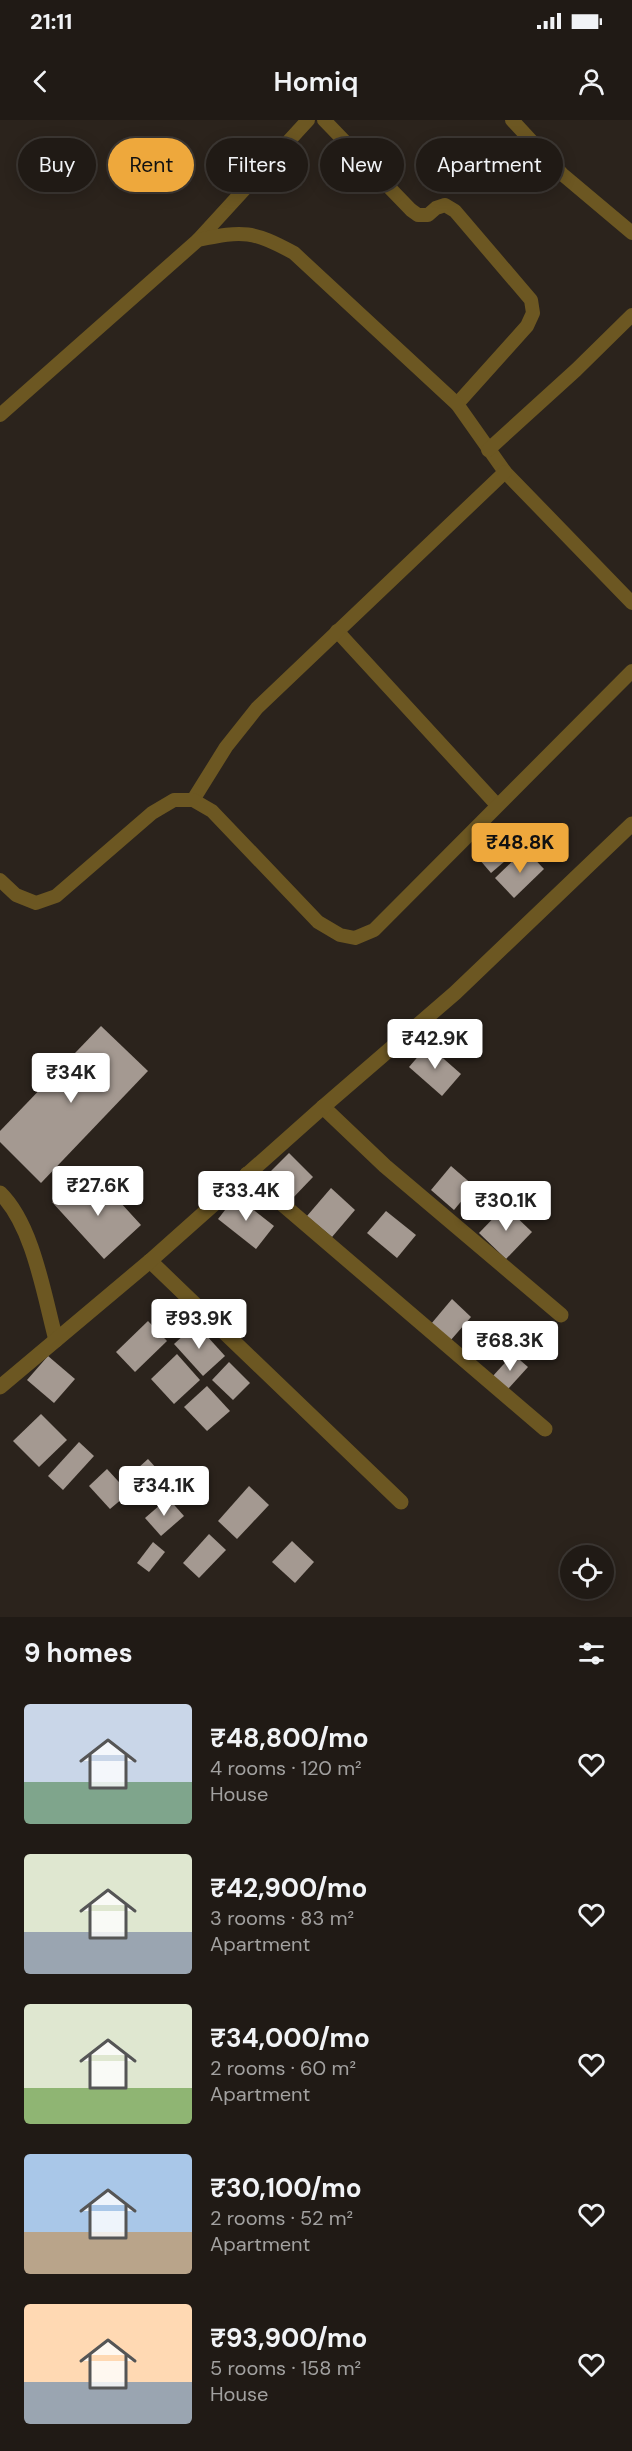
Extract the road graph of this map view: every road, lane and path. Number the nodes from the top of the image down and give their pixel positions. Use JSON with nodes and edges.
{"nodes":[{"id":1,"x":308,"y":120,"type":"edge"},
{"id":2,"x":324,"y":120,"type":"edge"},
{"id":3,"x":512,"y":120,"type":"edge"},
{"id":4,"x":632,"y":233,"type":"edge"},
{"id":5,"x":198,"y":240,"type":"junction"},
{"id":6,"x":632,"y":315,"type":"edge"},
{"id":7,"x":457,"y":404,"type":"junction"},
{"id":8,"x":0,"y":415,"type":"edge"},
{"id":9,"x":488,"y":450,"type":"junction"},
{"id":10,"x":505,"y":472,"type":"junction"},
{"id":11,"x":632,"y":603,"type":"edge"},
{"id":12,"x":337,"y":631,"type":"junction"},
{"id":13,"x":632,"y":671,"type":"edge"},
{"id":14,"x":193,"y":800,"type":"junction"},
{"id":15,"x":497,"y":805,"type":"junction"},
{"id":16,"x":632,"y":824,"type":"edge"},
{"id":17,"x":0,"y":880,"type":"edge"},
{"id":18,"x":323,"y":1107,"type":"junction"},
{"id":19,"x":247,"y":1174,"type":"junction"},
{"id":20,"x":0,"y":1193,"type":"edge"},
{"id":21,"x":150,"y":1261,"type":"junction"},
{"id":22,"x":561,"y":1315,"type":"dead end"},
{"id":23,"x":56,"y":1340,"type":"junction"},
{"id":24,"x":0,"y":1387,"type":"edge"},
{"id":25,"x":545,"y":1429,"type":"dead end"},
{"id":26,"x":401,"y":1502,"type":"dead end"}],
"edges":[{"from":1,"to":5,"type":"lane"},
{"from":2,"to":7,"type":"lane"},
{"from":3,"to":4,"type":"lane"},
{"from":5,"to":7,"type":"lane"},
{"from":5,"to":8,"type":"lane"},
{"from":6,"to":9,"type":"lane"},
{"from":7,"to":9,"type":"lane"},
{"from":9,"to":10,"type":"lane"},
{"from":10,"to":11,"type":"lane"},
{"from":10,"to":12,"type":"lane"},
{"from":12,"to":14,"type":"lane"},
{"from":12,"to":15,"type":"lane"},
{"from":13,"to":15,"type":"lane"},
{"from":14,"to":15,"type":"lane"},
{"from":14,"to":17,"type":"lane"},
{"from":16,"to":18,"type":"street"},
{"from":18,"to":19,"type":"street"},
{"from":18,"to":22,"type":"street"},
{"from":19,"to":21,"type":"street"},
{"from":19,"to":25,"type":"street"},
{"from":20,"to":23,"type":"street"},
{"from":21,"to":23,"type":"street"},
{"from":21,"to":26,"type":"street"},
{"from":23,"to":24,"type":"street"}]}
